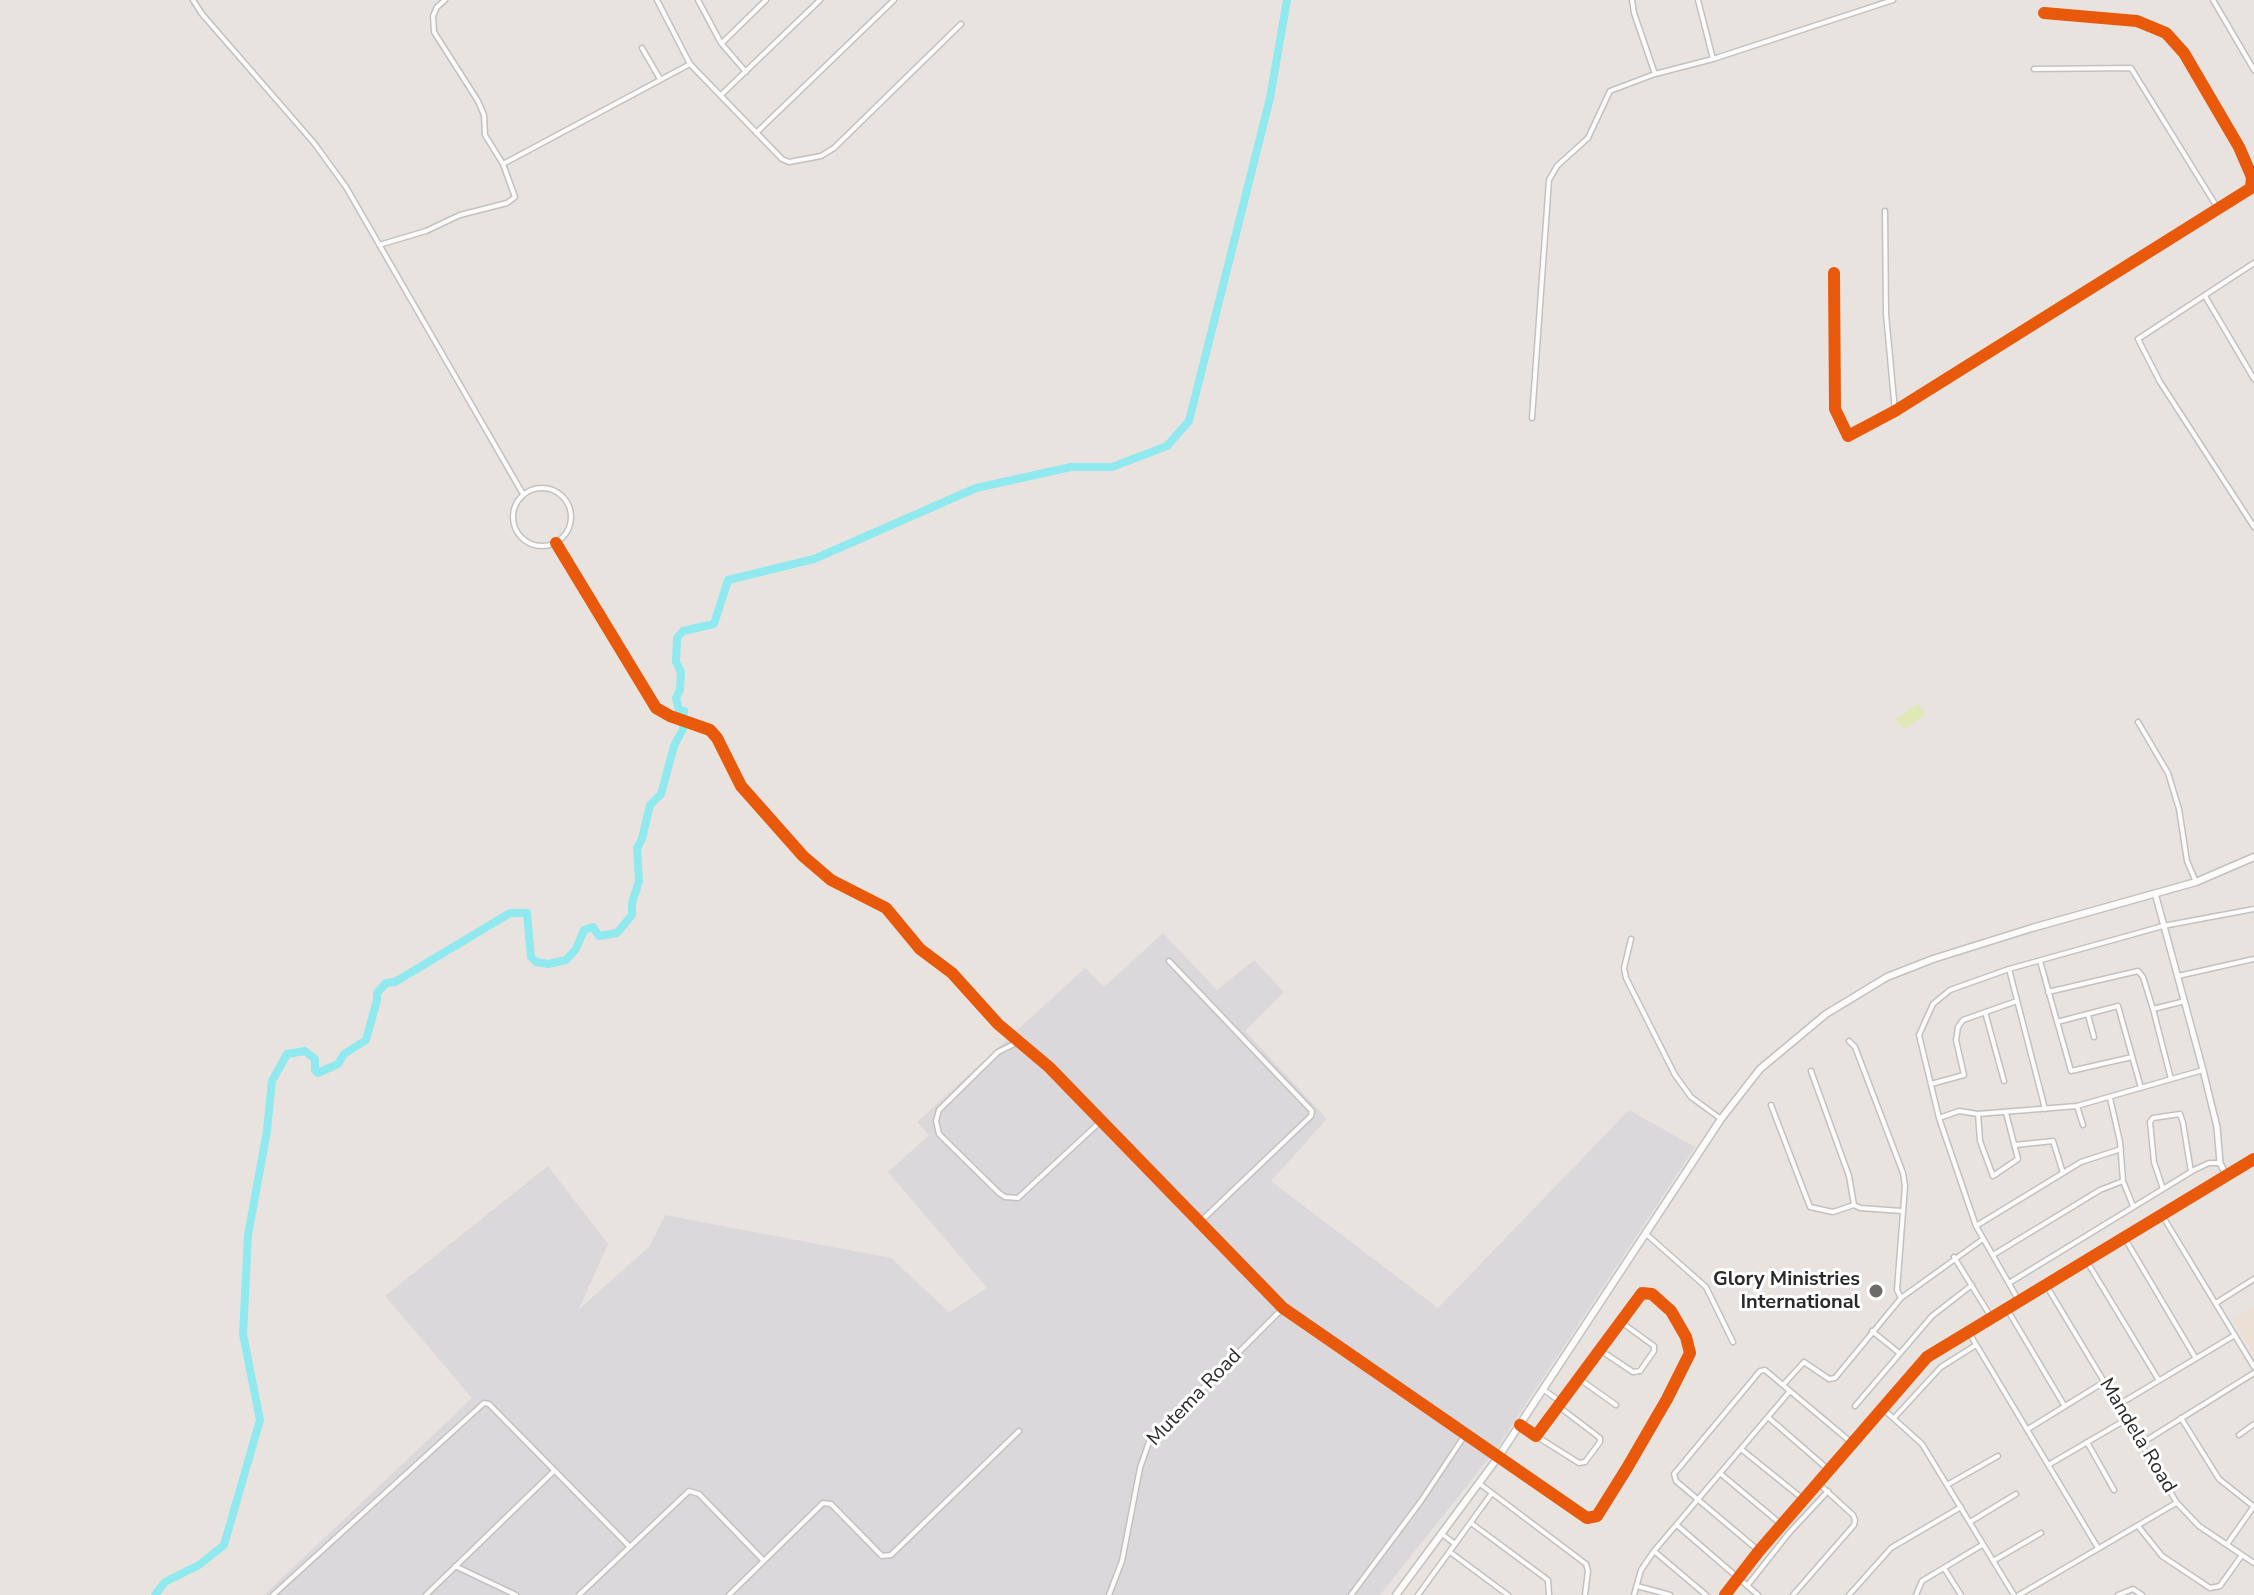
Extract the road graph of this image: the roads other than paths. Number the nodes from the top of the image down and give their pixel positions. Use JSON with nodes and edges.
{"nodes":[{"id":1,"x":193,"y":0,"type":"edge"},
{"id":2,"x":445,"y":0,"type":"edge"},
{"id":3,"x":657,"y":0,"type":"edge"},
{"id":4,"x":698,"y":0,"type":"edge"},
{"id":5,"x":766,"y":0,"type":"edge"},
{"id":6,"x":820,"y":0,"type":"edge"},
{"id":7,"x":894,"y":0,"type":"edge"},
{"id":8,"x":1632,"y":0,"type":"edge"},
{"id":9,"x":1698,"y":0,"type":"edge"},
{"id":10,"x":1893,"y":0,"type":"edge"},
{"id":11,"x":2213,"y":0,"type":"edge"},
{"id":12,"x":2044,"y":13,"type":"dead end"},
{"id":13,"x":961,"y":24,"type":"dead end"},
{"id":14,"x":721,"y":43,"type":"junction"},
{"id":15,"x":642,"y":48,"type":"dead end"},
{"id":16,"x":1713,"y":59,"type":"junction"},
{"id":17,"x":690,"y":64,"type":"junction"},
{"id":18,"x":2034,"y":69,"type":"dead end"},
{"id":19,"x":2254,"y":70,"type":"edge"},
{"id":20,"x":746,"y":72,"type":"junction"},
{"id":21,"x":1655,"y":74,"type":"junction"},
{"id":22,"x":660,"y":79,"type":"junction"},
{"id":23,"x":721,"y":95,"type":"junction"},
{"id":24,"x":756,"y":133,"type":"junction"},
{"id":25,"x":503,"y":164,"type":"junction"},
{"id":26,"x":2217,"y":207,"type":"junction"},
{"id":27,"x":1885,"y":211,"type":"dead end"},
{"id":28,"x":379,"y":245,"type":"junction"},
{"id":29,"x":2254,"y":263,"type":"edge"},
{"id":30,"x":1834,"y":273,"type":"dead end"},
{"id":31,"x":2205,"y":296,"type":"junction"},
{"id":32,"x":2254,"y":379,"type":"edge"},
{"id":33,"x":1895,"y":411,"type":"junction"},
{"id":34,"x":1532,"y":418,"type":"dead end"},
{"id":35,"x":523,"y":494,"type":"junction"},
{"id":36,"x":2254,"y":527,"type":"edge"},
{"id":37,"x":556,"y":543,"type":"junction"},
{"id":38,"x":2138,"y":722,"type":"dead end"},
{"id":39,"x":2254,"y":857,"type":"edge"},
{"id":40,"x":2196,"y":882,"type":"junction"},
{"id":41,"x":2155,"y":892,"type":"junction"},
{"id":42,"x":2254,"y":909,"type":"edge"},
{"id":43,"x":2163,"y":926,"type":"junction"},
{"id":44,"x":1631,"y":939,"type":"dead end"},
{"id":45,"x":2254,"y":959,"type":"edge"},
{"id":46,"x":1169,"y":961,"type":"dead end"},
{"id":47,"x":2040,"y":961,"type":"junction"},
{"id":48,"x":2009,"y":969,"type":"junction"},
{"id":49,"x":2178,"y":976,"type":"junction"},
{"id":50,"x":2048,"y":992,"type":"junction"},
{"id":51,"x":2017,"y":1001,"type":"junction"},
{"id":52,"x":2185,"y":1001,"type":"junction"},
{"id":53,"x":2153,"y":1009,"type":"junction"},
{"id":54,"x":1985,"y":1012,"type":"junction"},
{"id":55,"x":2088,"y":1015,"type":"junction"},
{"id":56,"x":2057,"y":1022,"type":"junction"},
{"id":57,"x":2094,"y":1037,"type":"dead end"},
{"id":58,"x":1020,"y":1041,"type":"junction"},
{"id":59,"x":1849,"y":1041,"type":"dead end"},
{"id":60,"x":2132,"y":1057,"type":"junction"},
{"id":61,"x":2203,"y":1070,"type":"junction"},
{"id":62,"x":1811,"y":1071,"type":"dead end"},
{"id":63,"x":2171,"y":1079,"type":"junction"},
{"id":64,"x":2004,"y":1081,"type":"dead end"},
{"id":65,"x":1930,"y":1084,"type":"junction"},
{"id":66,"x":2141,"y":1088,"type":"junction"},
{"id":67,"x":2110,"y":1098,"type":"junction"},
{"id":68,"x":1771,"y":1105,"type":"dead end"},
{"id":69,"x":2077,"y":1106,"type":"junction"},
{"id":70,"x":2045,"y":1109,"type":"junction"},
{"id":71,"x":2006,"y":1113,"type":"junction"},
{"id":72,"x":1978,"y":1114,"type":"junction"},
{"id":73,"x":1939,"y":1118,"type":"junction"},
{"id":74,"x":1721,"y":1119,"type":"junction"},
{"id":75,"x":1100,"y":1122,"type":"junction"},
{"id":76,"x":2083,"y":1125,"type":"dead end"},
{"id":77,"x":2015,"y":1145,"type":"junction"},
{"id":78,"x":2121,"y":1149,"type":"junction"},
{"id":79,"x":2254,"y":1159,"type":"edge"},
{"id":80,"x":2220,"y":1163,"type":"junction"},
{"id":81,"x":2191,"y":1172,"type":"junction"},
{"id":82,"x":2063,"y":1173,"type":"junction"},
{"id":83,"x":2226,"y":1175,"type":"junction"},
{"id":84,"x":2123,"y":1181,"type":"junction"},
{"id":85,"x":2163,"y":1189,"type":"junction"},
{"id":86,"x":1854,"y":1205,"type":"junction"},
{"id":87,"x":2133,"y":1206,"type":"junction"},
{"id":88,"x":1902,"y":1211,"type":"junction"},
{"id":89,"x":2162,"y":1215,"type":"junction"},
{"id":90,"x":1200,"y":1222,"type":"junction"},
{"id":91,"x":1976,"y":1226,"type":"junction"},
{"id":92,"x":1645,"y":1233,"type":"junction"},
{"id":93,"x":2124,"y":1237,"type":"junction"},
{"id":94,"x":1983,"y":1239,"type":"junction"},
{"id":95,"x":1993,"y":1255,"type":"junction"},
{"id":96,"x":1954,"y":1257,"type":"junction"},
{"id":97,"x":2086,"y":1260,"type":"junction"},
{"id":98,"x":2254,"y":1279,"type":"edge"},
{"id":99,"x":2009,"y":1283,"type":"junction"},
{"id":100,"x":1972,"y":1285,"type":"junction"},
{"id":101,"x":2046,"y":1285,"type":"junction"},
{"id":102,"x":1901,"y":1298,"type":"junction"},
{"id":103,"x":2019,"y":1301,"type":"junction"},
{"id":104,"x":2216,"y":1303,"type":"junction"},
{"id":105,"x":1283,"y":1308,"type":"junction"},
{"id":106,"x":2007,"y":1309,"type":"junction"},
{"id":107,"x":1991,"y":1317,"type":"junction"},
{"id":108,"x":1621,"y":1322,"type":"junction"},
{"id":109,"x":1872,"y":1331,"type":"junction"},
{"id":110,"x":1968,"y":1331,"type":"junction"},
{"id":111,"x":2235,"y":1335,"type":"junction"},
{"id":112,"x":1733,"y":1342,"type":"dead end"},
{"id":113,"x":1976,"y":1345,"type":"junction"},
{"id":114,"x":1600,"y":1350,"type":"junction"},
{"id":115,"x":1898,"y":1352,"type":"junction"},
{"id":116,"x":2195,"y":1357,"type":"junction"},
{"id":117,"x":2254,"y":1367,"type":"edge"},
{"id":118,"x":2254,"y":1373,"type":"edge"},
{"id":119,"x":1578,"y":1378,"type":"junction"},
{"id":120,"x":2158,"y":1379,"type":"junction"},
{"id":121,"x":2104,"y":1382,"type":"junction"},
{"id":122,"x":1783,"y":1385,"type":"junction"},
{"id":123,"x":1544,"y":1390,"type":"junction"},
{"id":124,"x":1790,"y":1391,"type":"junction"},
{"id":125,"x":1559,"y":1404,"type":"junction"},
{"id":126,"x":1616,"y":1405,"type":"dead end"},
{"id":127,"x":2064,"y":1405,"type":"junction"},
{"id":128,"x":2118,"y":1405,"type":"junction"},
{"id":129,"x":1855,"y":1406,"type":"dead end"},
{"id":130,"x":1882,"y":1408,"type":"junction"},
{"id":131,"x":1769,"y":1418,"type":"junction"},
{"id":132,"x":1894,"y":1418,"type":"junction"},
{"id":133,"x":2181,"y":1418,"type":"junction"},
{"id":134,"x":2127,"y":1419,"type":"junction"},
{"id":135,"x":2254,"y":1424,"type":"edge"},
{"id":136,"x":1520,"y":1425,"type":"junction"},
{"id":137,"x":2028,"y":1429,"type":"junction"},
{"id":138,"x":1019,"y":1431,"type":"dead end"},
{"id":139,"x":1465,"y":1435,"type":"junction"},
{"id":140,"x":2239,"y":1435,"type":"dead end"},
{"id":141,"x":1536,"y":1436,"type":"junction"},
{"id":142,"x":2087,"y":1442,"type":"junction"},
{"id":143,"x":2142,"y":1443,"type":"junction"},
{"id":144,"x":1853,"y":1444,"type":"junction"},
{"id":145,"x":1741,"y":1449,"type":"junction"},
{"id":146,"x":1499,"y":1456,"type":"junction"},
{"id":147,"x":1998,"y":1456,"type":"dead end"},
{"id":148,"x":2049,"y":1464,"type":"junction"},
{"id":149,"x":554,"y":1471,"type":"junction"},
{"id":150,"x":1830,"y":1471,"type":"junction"},
{"id":151,"x":1721,"y":1474,"type":"junction"},
{"id":152,"x":1479,"y":1483,"type":"junction"},
{"id":153,"x":1819,"y":1484,"type":"junction"},
{"id":154,"x":1947,"y":1485,"type":"junction"},
{"id":155,"x":2114,"y":1490,"type":"dead end"},
{"id":156,"x":1828,"y":1491,"type":"junction"},
{"id":157,"x":1492,"y":1493,"type":"junction"},
{"id":158,"x":2016,"y":1494,"type":"dead end"},
{"id":159,"x":1805,"y":1500,"type":"junction"},
{"id":160,"x":1698,"y":1501,"type":"junction"},
{"id":161,"x":2177,"y":1503,"type":"junction"},
{"id":162,"x":2254,"y":1506,"type":"edge"},
{"id":163,"x":1961,"y":1507,"type":"junction"},
{"id":164,"x":1970,"y":1522,"type":"junction"},
{"id":165,"x":1471,"y":1523,"type":"junction"},
{"id":166,"x":1677,"y":1525,"type":"junction"},
{"id":167,"x":1782,"y":1525,"type":"junction"},
{"id":168,"x":2137,"y":1525,"type":"junction"},
{"id":169,"x":2041,"y":1533,"type":"dead end"},
{"id":170,"x":1442,"y":1534,"type":"junction"},
{"id":171,"x":1455,"y":1544,"type":"junction"},
{"id":172,"x":2227,"y":1544,"type":"junction"},
{"id":173,"x":1983,"y":1545,"type":"junction"},
{"id":174,"x":629,"y":1546,"type":"junction"},
{"id":175,"x":2098,"y":1548,"type":"junction"},
{"id":176,"x":1654,"y":1551,"type":"junction"},
{"id":177,"x":1759,"y":1551,"type":"junction"},
{"id":178,"x":1450,"y":1552,"type":"junction"},
{"id":179,"x":2242,"y":1555,"type":"junction"},
{"id":180,"x":763,"y":1560,"type":"junction"},
{"id":181,"x":1993,"y":1561,"type":"junction"},
{"id":182,"x":2254,"y":1563,"type":"edge"},
{"id":183,"x":455,"y":1566,"type":"junction"},
{"id":184,"x":1944,"y":1568,"type":"junction"},
{"id":185,"x":1737,"y":1577,"type":"junction"},
{"id":186,"x":1637,"y":1586,"type":"junction"},
{"id":187,"x":1747,"y":1586,"type":"junction"},
{"id":188,"x":273,"y":1595,"type":"edge"},
{"id":189,"x":426,"y":1595,"type":"edge"},
{"id":190,"x":516,"y":1595,"type":"edge"},
{"id":191,"x":579,"y":1595,"type":"edge"},
{"id":192,"x":729,"y":1595,"type":"edge"},
{"id":193,"x":1109,"y":1595,"type":"edge"},
{"id":194,"x":1351,"y":1595,"type":"edge"},
{"id":195,"x":1396,"y":1595,"type":"edge"},
{"id":196,"x":1418,"y":1595,"type":"edge"},
{"id":197,"x":1508,"y":1595,"type":"edge"},
{"id":198,"x":1549,"y":1595,"type":"edge"},
{"id":199,"x":1585,"y":1595,"type":"edge"},
{"id":200,"x":1634,"y":1595,"type":"edge"},
{"id":201,"x":1670,"y":1595,"type":"edge"},
{"id":202,"x":1706,"y":1595,"type":"edge"},
{"id":203,"x":1725,"y":1595,"type":"edge"},
{"id":204,"x":1758,"y":1595,"type":"edge"},
{"id":205,"x":1793,"y":1595,"type":"edge"},
{"id":206,"x":1849,"y":1595,"type":"edge"},
{"id":207,"x":1916,"y":1595,"type":"edge"},
{"id":208,"x":1961,"y":1595,"type":"edge"},
{"id":209,"x":2016,"y":1595,"type":"edge"},
{"id":210,"x":2118,"y":1595,"type":"edge"},
{"id":211,"x":2142,"y":1595,"type":"edge"}],
"edges":[{"from":1,"to":28,"type":"street"},
{"from":2,"to":25,"type":"street"},
{"from":3,"to":17,"type":"street"},
{"from":4,"to":14,"type":"street"},
{"from":5,"to":14,"type":"street"},
{"from":6,"to":20,"type":"street"},
{"from":7,"to":24,"type":"street"},
{"from":8,"to":21,"type":"street"},
{"from":9,"to":16,"type":"street"},
{"from":10,"to":16,"type":"street"},
{"from":11,"to":19,"type":"street"},
{"from":12,"to":26,"type":"street"},
{"from":13,"to":24,"type":"street"},
{"from":14,"to":20,"type":"street"},
{"from":15,"to":22,"type":"street"},
{"from":16,"to":21,"type":"street"},
{"from":17,"to":22,"type":"street"},
{"from":17,"to":23,"type":"street"},
{"from":18,"to":26,"type":"street"},
{"from":20,"to":23,"type":"street"},
{"from":21,"to":34,"type":"street"},
{"from":22,"to":25,"type":"street"},
{"from":23,"to":24,"type":"street"},
{"from":25,"to":28,"type":"street"},
{"from":26,"to":33,"type":"street"},
{"from":27,"to":33,"type":"street"},
{"from":28,"to":35,"type":"street"},
{"from":29,"to":31,"type":"street"},
{"from":30,"to":33,"type":"street"},
{"from":31,"to":32,"type":"street"},
{"from":31,"to":36,"type":"street"},
{"from":35,"to":37,"type":"street"},
{"from":35,"to":37,"type":"street"},
{"from":37,"to":58,"type":"street"},
{"from":38,"to":40,"type":"street"},
{"from":39,"to":40,"type":"main road"},
{"from":40,"to":41,"type":"main road"},
{"from":41,"to":43,"type":"street"},
{"from":41,"to":74,"type":"main road"},
{"from":42,"to":43,"type":"street"},
{"from":43,"to":47,"type":"street"},
{"from":43,"to":49,"type":"street"},
{"from":44,"to":74,"type":"street"},
{"from":45,"to":49,"type":"street"},
{"from":46,"to":90,"type":"street"},
{"from":47,"to":48,"type":"street"},
{"from":47,"to":50,"type":"street"},
{"from":48,"to":51,"type":"street"},
{"from":48,"to":65,"type":"street"},
{"from":49,"to":52,"type":"street"},
{"from":50,"to":53,"type":"street"},
{"from":50,"to":56,"type":"street"},
{"from":51,"to":54,"type":"street"},
{"from":51,"to":70,"type":"street"},
{"from":52,"to":53,"type":"street"},
{"from":52,"to":61,"type":"street"},
{"from":53,"to":63,"type":"street"},
{"from":54,"to":64,"type":"street"},
{"from":54,"to":65,"type":"street"},
{"from":55,"to":56,"type":"street"},
{"from":55,"to":57,"type":"street"},
{"from":55,"to":60,"type":"street"},
{"from":56,"to":60,"type":"street"},
{"from":58,"to":75,"type":"street"},
{"from":58,"to":75,"type":"street"},
{"from":59,"to":88,"type":"street"},
{"from":60,"to":66,"type":"street"},
{"from":61,"to":63,"type":"street"},
{"from":61,"to":80,"type":"street"},
{"from":62,"to":86,"type":"street"},
{"from":63,"to":66,"type":"street"},
{"from":65,"to":73,"type":"street"},
{"from":66,"to":67,"type":"street"},
{"from":67,"to":69,"type":"street"},
{"from":67,"to":78,"type":"street"},
{"from":68,"to":86,"type":"street"},
{"from":69,"to":70,"type":"street"},
{"from":69,"to":76,"type":"street"},
{"from":70,"to":71,"type":"street"},
{"from":71,"to":72,"type":"street"},
{"from":71,"to":77,"type":"street"},
{"from":72,"to":73,"type":"street"},
{"from":72,"to":77,"type":"street"},
{"from":73,"to":91,"type":"street"},
{"from":74,"to":92,"type":"main road"},
{"from":75,"to":90,"type":"street"},
{"from":77,"to":82,"type":"street"},
{"from":78,"to":82,"type":"street"},
{"from":78,"to":84,"type":"street"},
{"from":79,"to":83,"type":"street"},
{"from":80,"to":81,"type":"street"},
{"from":80,"to":83,"type":"street"},
{"from":81,"to":85,"type":"street"},
{"from":81,"to":85,"type":"street"},
{"from":82,"to":91,"type":"street"},
{"from":83,"to":89,"type":"street"},
{"from":84,"to":87,"type":"street"},
{"from":84,"to":95,"type":"street"},
{"from":85,"to":87,"type":"street"},
{"from":86,"to":88,"type":"street"},
{"from":87,"to":99,"type":"street"},
{"from":88,"to":102,"type":"street"},
{"from":89,"to":93,"type":"street"},
{"from":89,"to":104,"type":"street"},
{"from":90,"to":105,"type":"street"},
{"from":91,"to":94,"type":"street"},
{"from":92,"to":112,"type":"street"},
{"from":92,"to":123,"type":"main road"},
{"from":93,"to":97,"type":"street"},
{"from":93,"to":116,"type":"street"},
{"from":94,"to":95,"type":"street"},
{"from":94,"to":96,"type":"street"},
{"from":95,"to":99,"type":"street"},
{"from":96,"to":100,"type":"street"},
{"from":96,"to":102,"type":"street"},
{"from":97,"to":101,"type":"street"},
{"from":97,"to":120,"type":"street"},
{"from":98,"to":104,"type":"street"},
{"from":99,"to":103,"type":"street"},
{"from":100,"to":107,"type":"street"},
{"from":100,"to":115,"type":"street"},
{"from":101,"to":103,"type":"street"},
{"from":101,"to":121,"type":"street","name":"Mandela Road"},
{"from":102,"to":109,"type":"street"},
{"from":103,"to":106,"type":"street"},
{"from":104,"to":111,"type":"street"},
{"from":105,"to":139,"type":"street"},
{"from":105,"to":193,"type":"street","name":"Mutema Road"},
{"from":106,"to":107,"type":"street"},
{"from":106,"to":127,"type":"street"},
{"from":107,"to":110,"type":"street"},
{"from":108,"to":114,"type":"street"},
{"from":108,"to":114,"type":"street"},
{"from":108,"to":146,"type":"street"},
{"from":109,"to":115,"type":"street"},
{"from":109,"to":122,"type":"street"},
{"from":110,"to":113,"type":"street"},
{"from":110,"to":130,"type":"street"},
{"from":111,"to":116,"type":"street"},
{"from":111,"to":117,"type":"street"},
{"from":113,"to":132,"type":"street"},
{"from":113,"to":137,"type":"street"},
{"from":114,"to":119,"type":"street"},
{"from":115,"to":129,"type":"street"},
{"from":116,"to":120,"type":"street"},
{"from":118,"to":133,"type":"street"},
{"from":119,"to":125,"type":"street"},
{"from":119,"to":126,"type":"street"},
{"from":120,"to":128,"type":"street"},
{"from":121,"to":127,"type":"street"},
{"from":121,"to":128,"type":"street","name":"Mandela Road"},
{"from":122,"to":124,"type":"street"},
{"from":122,"to":160,"type":"street"},
{"from":123,"to":125,"type":"street"},
{"from":123,"to":136,"type":"main road"},
{"from":124,"to":131,"type":"street"},
{"from":124,"to":144,"type":"street"},
{"from":125,"to":141,"type":"street"},
{"from":125,"to":141,"type":"street"},
{"from":127,"to":137,"type":"street"},
{"from":128,"to":134,"type":"street","name":"Mandela Road"},
{"from":130,"to":132,"type":"street"},
{"from":130,"to":144,"type":"street"},
{"from":131,"to":145,"type":"street"},
{"from":131,"to":150,"type":"street"},
{"from":132,"to":154,"type":"street"},
{"from":133,"to":143,"type":"street"},
{"from":133,"to":162,"type":"street"},
{"from":134,"to":142,"type":"street"},
{"from":134,"to":143,"type":"street","name":"Mandela Road"},
{"from":135,"to":140,"type":"street"},
{"from":136,"to":141,"type":"street"},
{"from":136,"to":146,"type":"main road"},
{"from":137,"to":148,"type":"street"},
{"from":138,"to":180,"type":"street"},
{"from":139,"to":146,"type":"street"},
{"from":139,"to":194,"type":"street"},
{"from":142,"to":148,"type":"street"},
{"from":142,"to":155,"type":"street"},
{"from":143,"to":161,"type":"street","name":"Mandela Road"},
{"from":144,"to":150,"type":"street"},
{"from":145,"to":151,"type":"street"},
{"from":145,"to":159,"type":"street"},
{"from":146,"to":152,"type":"main road"},
{"from":147,"to":154,"type":"street"},
{"from":148,"to":175,"type":"street"},
{"from":149,"to":174,"type":"street"},
{"from":149,"to":183,"type":"street"},
{"from":149,"to":188,"type":"street"},
{"from":150,"to":153,"type":"street"},
{"from":151,"to":160,"type":"street"},
{"from":151,"to":167,"type":"street"},
{"from":152,"to":157,"type":"street"},
{"from":152,"to":170,"type":"main road"},
{"from":153,"to":156,"type":"street"},
{"from":153,"to":159,"type":"street"},
{"from":154,"to":163,"type":"street"},
{"from":156,"to":187,"type":"street"},
{"from":156,"to":205,"type":"street"},
{"from":157,"to":165,"type":"street"},
{"from":157,"to":199,"type":"street"},
{"from":158,"to":164,"type":"street"},
{"from":159,"to":167,"type":"street"},
{"from":160,"to":166,"type":"street"},
{"from":160,"to":177,"type":"street"},
{"from":161,"to":168,"type":"street"},
{"from":161,"to":172,"type":"street","name":"Mandela Road"},
{"from":162,"to":172,"type":"street"},
{"from":163,"to":164,"type":"street"},
{"from":163,"to":206,"type":"street"},
{"from":164,"to":173,"type":"street"},
{"from":165,"to":171,"type":"street"},
{"from":165,"to":198,"type":"street"},
{"from":166,"to":176,"type":"street"},
{"from":166,"to":185,"type":"street"},
{"from":167,"to":177,"type":"street"},
{"from":168,"to":175,"type":"street"},
{"from":168,"to":179,"type":"street"},
{"from":169,"to":181,"type":"street"},
{"from":170,"to":171,"type":"street"},
{"from":170,"to":195,"type":"main road"},
{"from":171,"to":178,"type":"street"},
{"from":172,"to":179,"type":"street","name":"Mandela Road"},
{"from":173,"to":181,"type":"street"},
{"from":173,"to":184,"type":"street"},
{"from":174,"to":180,"type":"street"},
{"from":174,"to":191,"type":"street"},
{"from":175,"to":209,"type":"street"},
{"from":176,"to":186,"type":"street"},
{"from":176,"to":202,"type":"street"},
{"from":177,"to":185,"type":"street"},
{"from":178,"to":196,"type":"street"},
{"from":178,"to":197,"type":"street"},
{"from":179,"to":182,"type":"street","name":"Mandela Road"},
{"from":180,"to":192,"type":"street"},
{"from":181,"to":209,"type":"street"},
{"from":183,"to":189,"type":"street"},
{"from":183,"to":190,"type":"street"},
{"from":184,"to":207,"type":"street"},
{"from":184,"to":208,"type":"street"},
{"from":185,"to":187,"type":"street"},
{"from":185,"to":203,"type":"street"},
{"from":186,"to":200,"type":"street"},
{"from":186,"to":201,"type":"street"},
{"from":187,"to":204,"type":"street"},
{"from":210,"to":211,"type":"street"}]}
